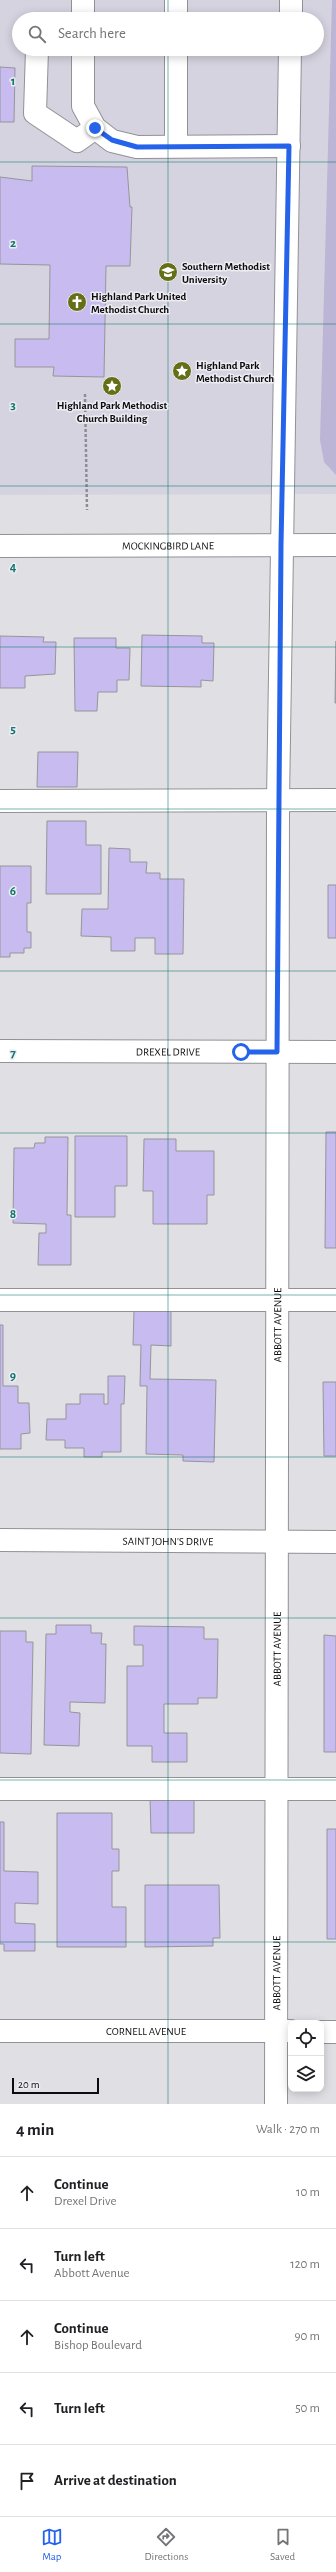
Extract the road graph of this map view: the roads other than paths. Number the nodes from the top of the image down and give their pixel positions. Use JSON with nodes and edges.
{"nodes":[{"id":1,"x":83,"y":0,"type":"edge"},
{"id":2,"x":176,"y":0,"type":"edge"},
{"id":3,"x":291,"y":0,"type":"edge"},
{"id":4,"x":83,"y":12,"type":"edge"},
{"id":5,"x":176,"y":12,"type":"edge"},
{"id":6,"x":291,"y":12,"type":"edge"},
{"id":7,"x":37,"y":56,"type":"edge"},
{"id":8,"x":83,"y":56,"type":"edge"},
{"id":9,"x":176,"y":56,"type":"edge"},
{"id":10,"x":290,"y":56,"type":"edge"},
{"id":11,"x":95,"y":128,"type":"junction"},
{"id":12,"x":176,"y":146,"type":"junction"},
{"id":13,"x":289,"y":146,"type":"junction"},
{"id":14,"x":336,"y":544,"type":"edge"},
{"id":15,"x":281,"y":545,"type":"junction"},
{"id":16,"x":0,"y":546,"type":"edge"},
{"id":17,"x":278,"y":800,"type":"junction"},
{"id":18,"x":336,"y":800,"type":"edge"},
{"id":19,"x":0,"y":801,"type":"edge"},
{"id":20,"x":0,"y":1051,"type":"edge"},
{"id":21,"x":277,"y":1052,"type":"junction"},
{"id":22,"x":336,"y":1052,"type":"edge"},
{"id":23,"x":0,"y":1300,"type":"edge"},
{"id":24,"x":277,"y":1300,"type":"junction"},
{"id":25,"x":336,"y":1300,"type":"edge"},
{"id":26,"x":0,"y":1540,"type":"edge"},
{"id":27,"x":276,"y":1542,"type":"junction"},
{"id":28,"x":336,"y":1542,"type":"edge"},
{"id":29,"x":0,"y":1789,"type":"edge"},
{"id":30,"x":336,"y":1789,"type":"edge"},
{"id":31,"x":277,"y":1790,"type":"junction"},
{"id":32,"x":0,"y":2031,"type":"edge"},
{"id":33,"x":283,"y":2031,"type":"edge"},
{"id":34,"x":324,"y":2032,"type":"edge"},
{"id":35,"x":336,"y":2032,"type":"edge"},
{"id":36,"x":276,"y":2104,"type":"edge"}],
"edges":[{"from":1,"to":4,"type":"street"},
{"from":2,"to":5,"type":"street"},
{"from":3,"to":6,"type":"street"},
{"from":7,"to":11,"type":"street"},
{"from":8,"to":11,"type":"street"},
{"from":9,"to":12,"type":"street"},
{"from":10,"to":13,"type":"street","name":"ABBOTT AVENUE"},
{"from":11,"to":12,"type":"street"},
{"from":12,"to":13,"type":"street"},
{"from":13,"to":15,"type":"street","name":"ABBOTT AVENUE"},
{"from":14,"to":15,"type":"street","name":"MOCKINGBIRD LANE"},
{"from":15,"to":16,"type":"street","name":"MOCKINGBIRD LANE"},
{"from":15,"to":17,"type":"street","name":"ABBOTT AVENUE"},
{"from":17,"to":18,"type":"street"},
{"from":17,"to":19,"type":"street"},
{"from":17,"to":21,"type":"street","name":"ABBOTT AVENUE"},
{"from":20,"to":21,"type":"street","name":"DREXEL DRIVE"},
{"from":21,"to":22,"type":"street","name":"DREXEL DRIVE"},
{"from":21,"to":24,"type":"street","name":"ABBOTT AVENUE"},
{"from":23,"to":24,"type":"street"},
{"from":24,"to":25,"type":"street"},
{"from":24,"to":27,"type":"street","name":"ABBOTT AVENUE"},
{"from":26,"to":27,"type":"street","name":"SAINT JOHN'S DRIVE"},
{"from":27,"to":28,"type":"street","name":"SAINT JOHN'S DRIVE"},
{"from":27,"to":31,"type":"street","name":"ABBOTT AVENUE"},
{"from":29,"to":31,"type":"street"},
{"from":30,"to":31,"type":"street"},
{"from":31,"to":33,"type":"street","name":"ABBOTT AVENUE"},
{"from":32,"to":33,"type":"street","name":"CORNELL AVENUE"},
{"from":33,"to":36,"type":"street","name":"ABBOTT AVENUE"},
{"from":34,"to":35,"type":"street"}]}
